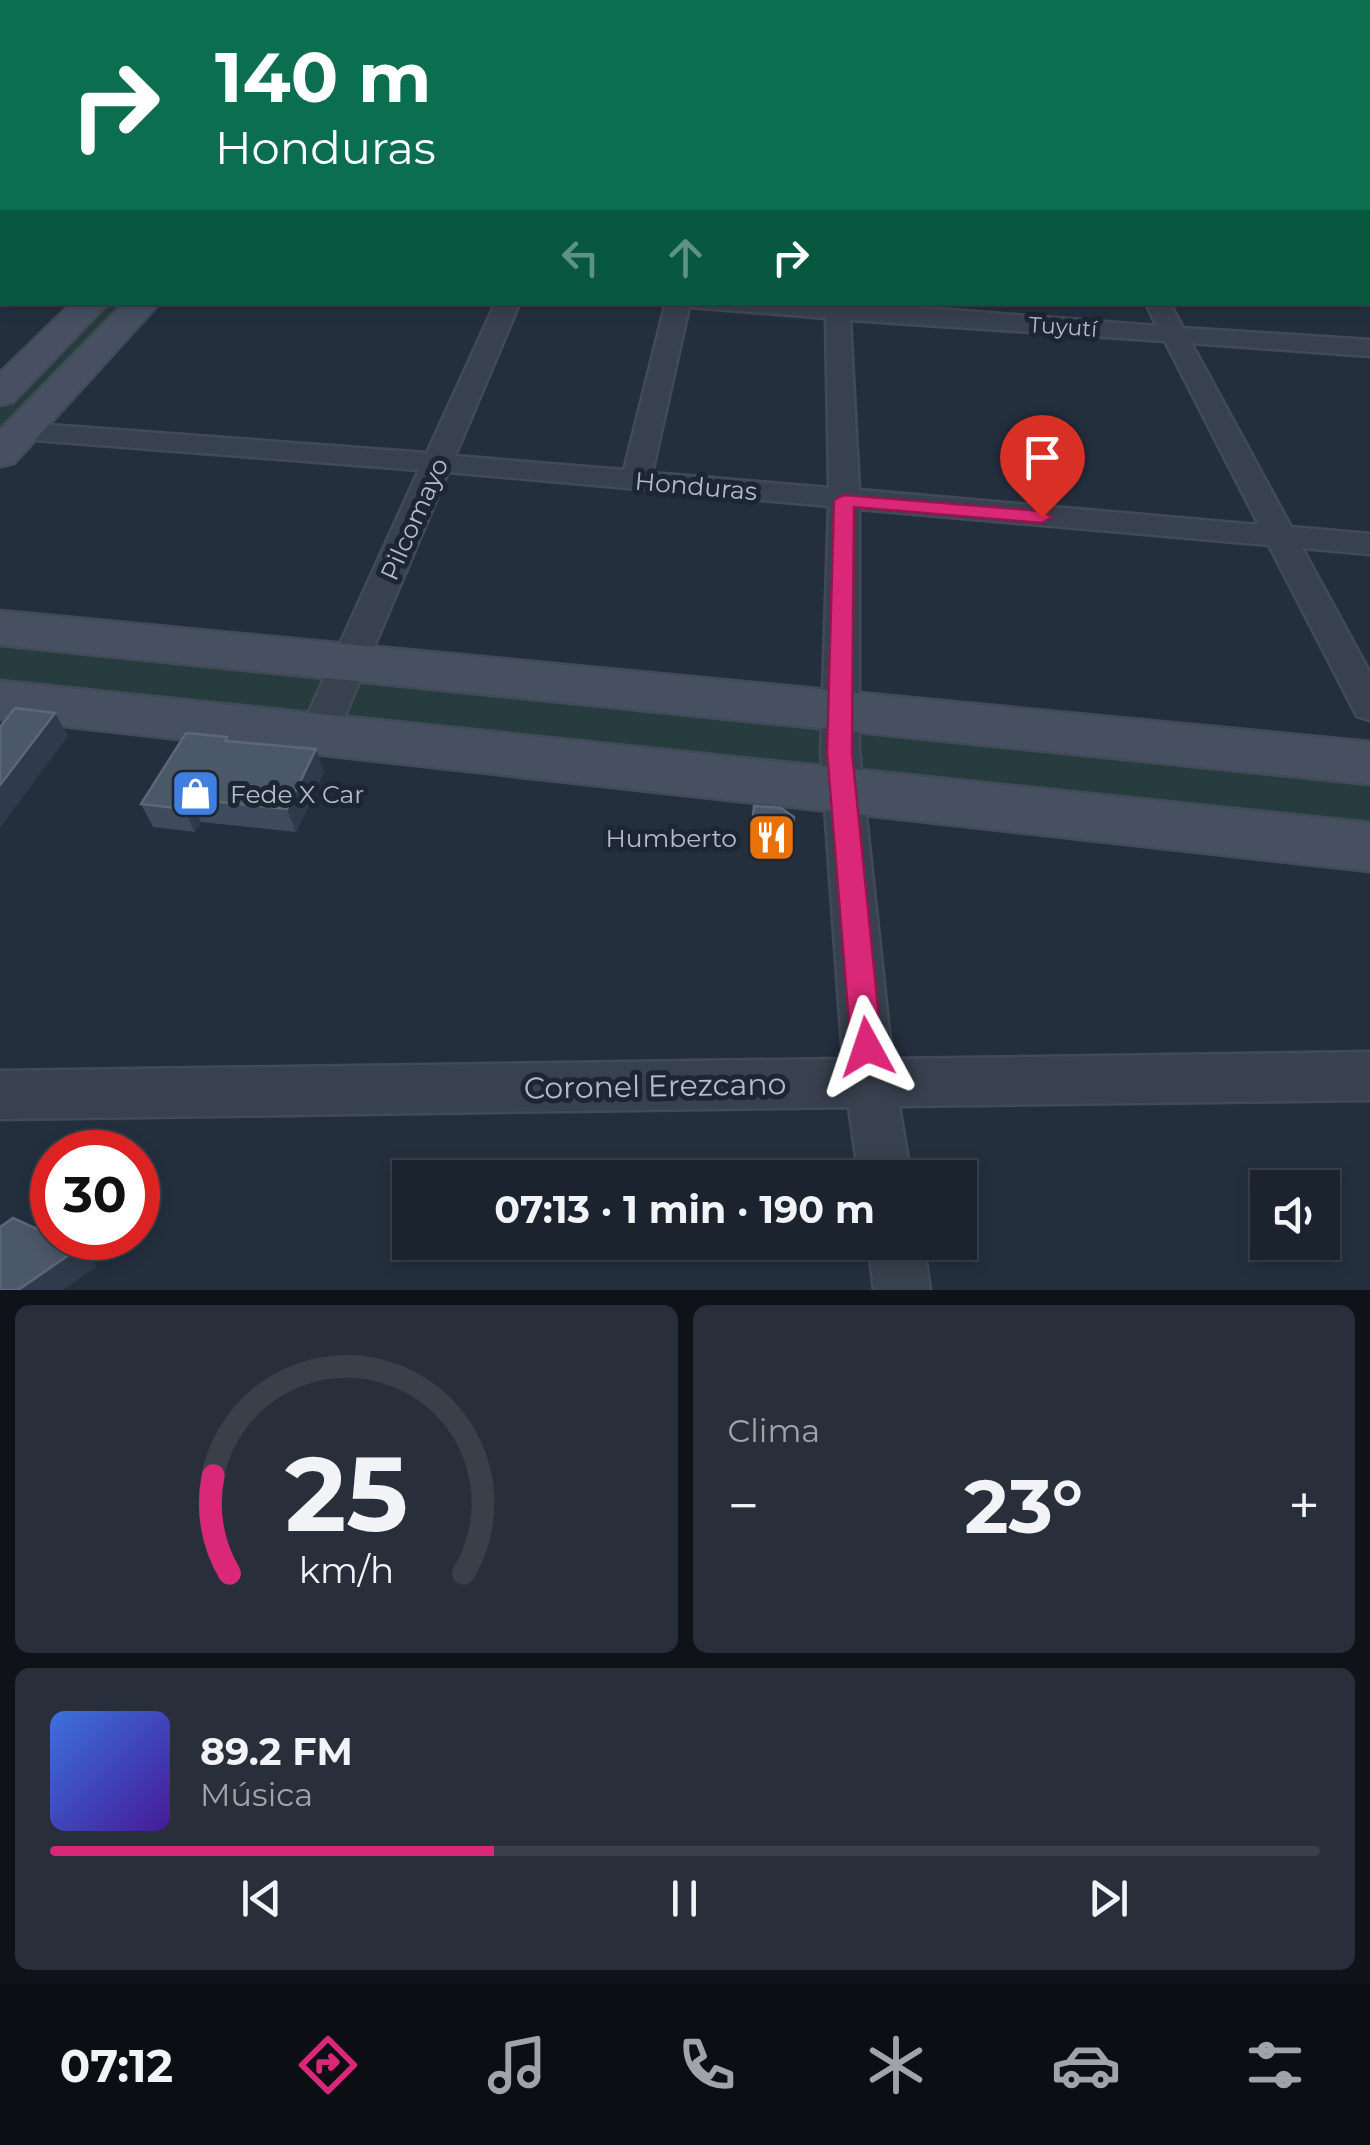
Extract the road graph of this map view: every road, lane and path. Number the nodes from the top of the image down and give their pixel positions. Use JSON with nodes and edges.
{"nodes":[{"id":1,"x":90,"y":305,"type":"edge"},
{"id":2,"x":141,"y":305,"type":"edge"},
{"id":3,"x":507,"y":305,"type":"edge"},
{"id":4,"x":677,"y":305,"type":"edge"},
{"id":5,"x":781,"y":305,"type":"edge"},
{"id":6,"x":1159,"y":305,"type":"edge"},
{"id":7,"x":837,"y":307,"type":"edge"},
{"id":8,"x":1174,"y":334,"type":"junction"},
{"id":9,"x":1370,"y":348,"type":"edge"},
{"id":10,"x":0,"y":394,"type":"edge"},
{"id":11,"x":11,"y":442,"type":"edge"},
{"id":12,"x":440,"y":463,"type":"junction"},
{"id":13,"x":636,"y":480,"type":"junction"},
{"id":14,"x":844,"y":500,"type":"junction"},
{"id":15,"x":1280,"y":536,"type":"junction"},
{"id":16,"x":1370,"y":544,"type":"edge"},
{"id":17,"x":0,"y":628,"type":"edge"},
{"id":18,"x":351,"y":662,"type":"junction"},
{"id":19,"x":0,"y":700,"type":"edge"},
{"id":20,"x":1370,"y":708,"type":"edge"},
{"id":21,"x":842,"y":710,"type":"junction"},
{"id":22,"x":318,"y":734,"type":"junction"},
{"id":23,"x":1370,"y":763,"type":"edge"},
{"id":24,"x":843,"y":793,"type":"junction"},
{"id":25,"x":1370,"y":847,"type":"edge"},
{"id":26,"x":1370,"y":1076,"type":"edge"},
{"id":27,"x":870,"y":1083,"type":"junction"},
{"id":28,"x":0,"y":1095,"type":"edge"},
{"id":29,"x":882,"y":1160,"type":"edge"},
{"id":30,"x":897,"y":1260,"type":"edge"},
{"id":31,"x":902,"y":1290,"type":"edge"}],
"edges":[{"from":1,"to":10,"type":"main road"},
{"from":2,"to":11,"type":"main road"},
{"from":3,"to":12,"type":"street","name":"Pilcomayo"},
{"from":4,"to":13,"type":"street"},
{"from":5,"to":7,"type":"street","name":"Tuyutí"},
{"from":6,"to":8,"type":"street"},
{"from":7,"to":8,"type":"street","name":"Tuyutí"},
{"from":7,"to":14,"type":"street"},
{"from":8,"to":9,"type":"street","name":"Tuyutí"},
{"from":8,"to":15,"type":"street"},
{"from":11,"to":12,"type":"street","name":"Honduras"},
{"from":12,"to":13,"type":"street","name":"Honduras"},
{"from":12,"to":18,"type":"street","name":"Pilcomayo"},
{"from":13,"to":14,"type":"street","name":"Honduras"},
{"from":14,"to":15,"type":"street","name":"Honduras"},
{"from":14,"to":21,"type":"street"},
{"from":15,"to":16,"type":"street","name":"Honduras"},
{"from":15,"to":20,"type":"street"},
{"from":17,"to":18,"type":"main road"},
{"from":18,"to":21,"type":"main road"},
{"from":18,"to":22,"type":"street","name":"Pilcomayo"},
{"from":19,"to":22,"type":"main road"},
{"from":21,"to":23,"type":"main road"},
{"from":21,"to":24,"type":"street"},
{"from":22,"to":24,"type":"main road"},
{"from":24,"to":25,"type":"main road"},
{"from":24,"to":27,"type":"street"},
{"from":26,"to":27,"type":"street","name":"Coronel Erezcano"},
{"from":27,"to":28,"type":"street","name":"Coronel Erezcano"},
{"from":27,"to":29,"type":"street"},
{"from":30,"to":31,"type":"street"}]}
